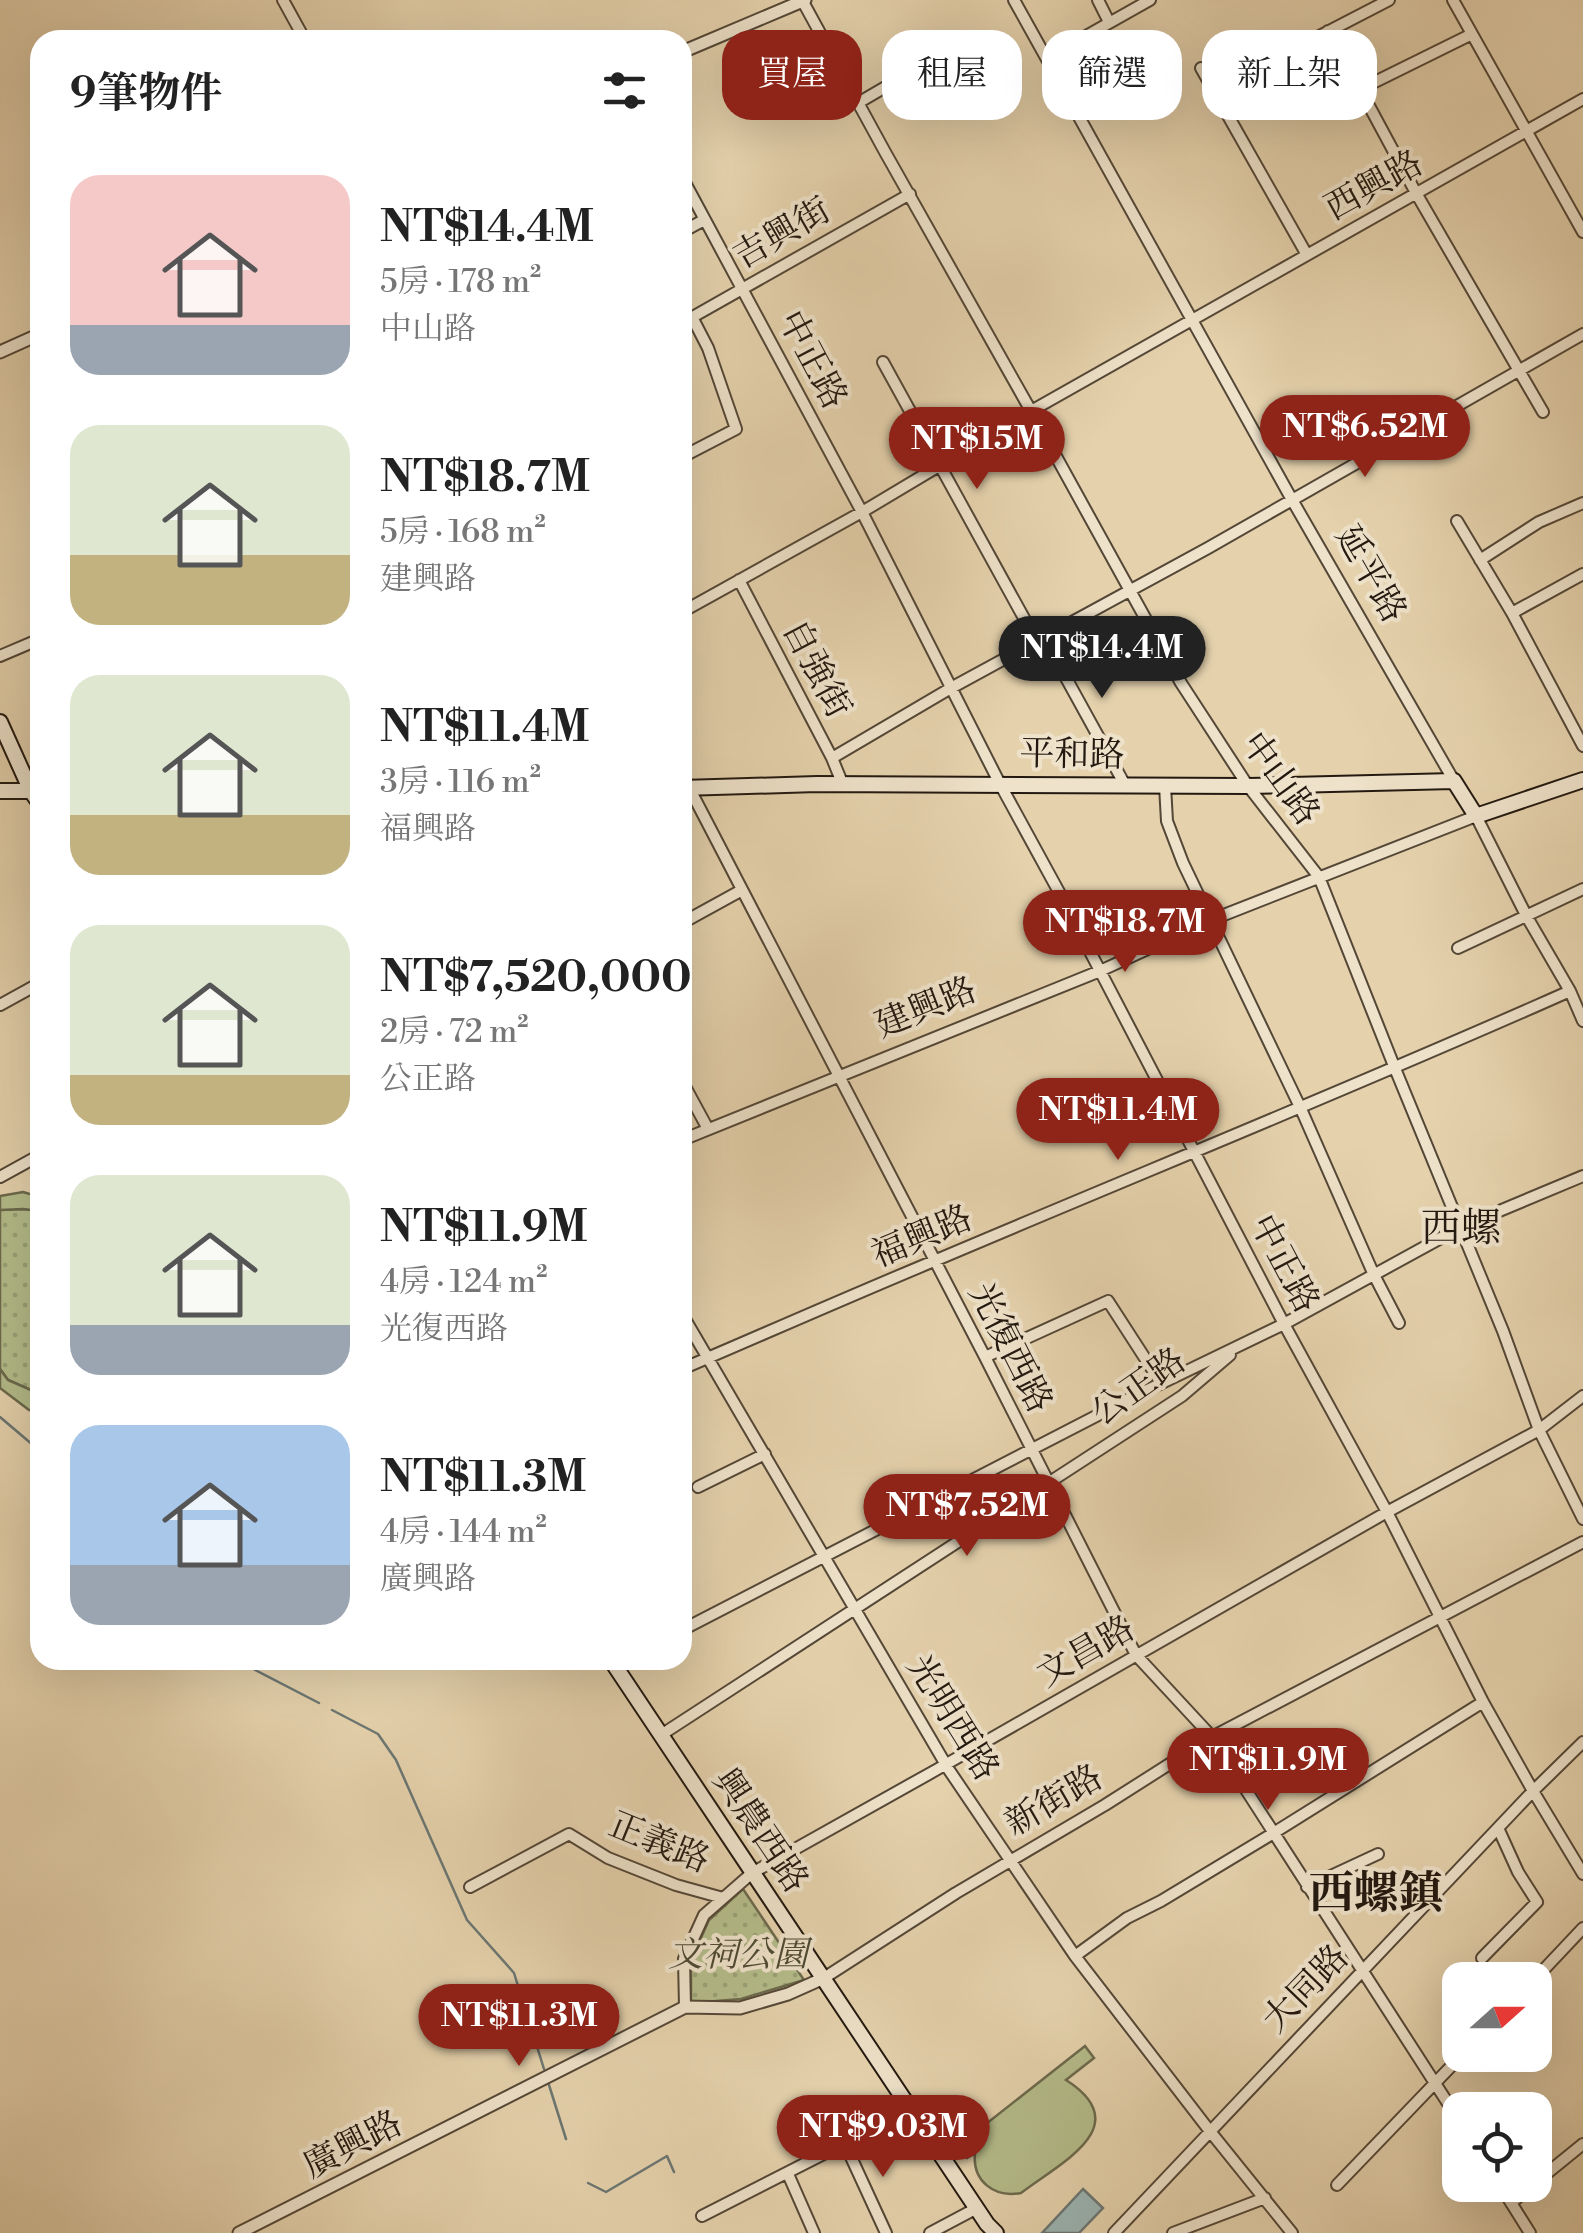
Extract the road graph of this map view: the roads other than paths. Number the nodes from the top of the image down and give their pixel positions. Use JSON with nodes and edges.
{"nodes":[{"id":1,"x":284,"y":0,"type":"edge"},
{"id":2,"x":804,"y":0,"type":"edge"},
{"id":3,"x":1014,"y":0,"type":"edge"},
{"id":4,"x":1098,"y":0,"type":"edge"},
{"id":5,"x":1150,"y":0,"type":"edge"},
{"id":6,"x":1389,"y":0,"type":"edge"},
{"id":7,"x":1454,"y":0,"type":"edge"},
{"id":8,"x":1109,"y":22,"type":"junction"},
{"id":9,"x":300,"y":30,"type":"edge"},
{"id":10,"x":820,"y":30,"type":"edge"},
{"id":11,"x":1095,"y":30,"type":"edge"},
{"id":12,"x":1330,"y":30,"type":"edge"},
{"id":13,"x":1472,"y":34,"type":"junction"},
{"id":14,"x":692,"y":48,"type":"edge"},
{"id":15,"x":1042,"y":51,"type":"edge"},
{"id":16,"x":1377,"y":81,"type":"edge"},
{"id":17,"x":1583,"y":99,"type":"edge"},
{"id":18,"x":862,"y":111,"type":"edge"},
{"id":19,"x":1081,"y":120,"type":"edge"},
{"id":20,"x":1232,"y":120,"type":"edge"},
{"id":21,"x":1377,"y":120,"type":"edge"},
{"id":22,"x":1527,"y":132,"type":"junction"},
{"id":23,"x":910,"y":194,"type":"junction"},
{"id":24,"x":1416,"y":194,"type":"junction"},
{"id":25,"x":692,"y":197,"type":"edge"},
{"id":26,"x":704,"y":220,"type":"junction"},
{"id":27,"x":692,"y":227,"type":"edge"},
{"id":28,"x":1583,"y":232,"type":"edge"},
{"id":29,"x":1307,"y":255,"type":"junction"},
{"id":30,"x":742,"y":289,"type":"junction"},
{"id":31,"x":692,"y":317,"type":"edge"},
{"id":32,"x":1192,"y":320,"type":"junction"},
{"id":33,"x":692,"y":327,"type":"edge"},
{"id":34,"x":1583,"y":334,"type":"edge"},
{"id":35,"x":30,"y":338,"type":"edge"},
{"id":36,"x":0,"y":352,"type":"edge"},
{"id":37,"x":882,"y":362,"type":"dead end"},
{"id":38,"x":1520,"y":370,"type":"junction"},
{"id":39,"x":1032,"y":411,"type":"junction"},
{"id":40,"x":1544,"y":412,"type":"dead end"},
{"id":41,"x":692,"y":451,"type":"edge"},
{"id":42,"x":939,"y":466,"type":"junction"},
{"id":43,"x":1291,"y":498,"type":"junction"},
{"id":44,"x":1583,"y":503,"type":"edge"},
{"id":45,"x":862,"y":512,"type":"junction"},
{"id":46,"x":1457,"y":521,"type":"dead end"},
{"id":47,"x":1480,"y":560,"type":"junction"},
{"id":48,"x":1583,"y":574,"type":"edge"},
{"id":49,"x":739,"y":580,"type":"junction"},
{"id":50,"x":1128,"y":589,"type":"junction"},
{"id":51,"x":692,"y":606,"type":"edge"},
{"id":52,"x":1512,"y":613,"type":"junction"},
{"id":53,"x":1040,"y":638,"type":"junction"},
{"id":54,"x":30,"y":644,"type":"edge"},
{"id":55,"x":0,"y":656,"type":"edge"},
{"id":56,"x":951,"y":688,"type":"junction"},
{"id":57,"x":0,"y":722,"type":"edge"},
{"id":58,"x":1583,"y":746,"type":"edge"},
{"id":59,"x":832,"y":758,"type":"junction"},
{"id":60,"x":1583,"y":780,"type":"edge"},
{"id":61,"x":1454,"y":781,"type":"junction"},
{"id":62,"x":30,"y":782,"type":"edge"},
{"id":63,"x":692,"y":783,"type":"edge"},
{"id":64,"x":1000,"y":784,"type":"junction"},
{"id":65,"x":843,"y":786,"type":"junction"},
{"id":66,"x":1125,"y":786,"type":"junction"},
{"id":67,"x":1166,"y":786,"type":"junction"},
{"id":68,"x":1248,"y":786,"type":"junction"},
{"id":69,"x":0,"y":791,"type":"edge"},
{"id":70,"x":30,"y":795,"type":"edge"},
{"id":71,"x":692,"y":796,"type":"edge"},
{"id":72,"x":1476,"y":816,"type":"junction"},
{"id":73,"x":1319,"y":877,"type":"junction"},
{"id":74,"x":1583,"y":889,"type":"edge"},
{"id":75,"x":742,"y":890,"type":"junction"},
{"id":76,"x":1527,"y":917,"type":"junction"},
{"id":77,"x":692,"y":918,"type":"edge"},
{"id":78,"x":1212,"y":920,"type":"junction"},
{"id":79,"x":1458,"y":948,"type":"dead end"},
{"id":80,"x":1100,"y":970,"type":"junction"},
{"id":81,"x":30,"y":988,"type":"edge"},
{"id":82,"x":1570,"y":991,"type":"junction"},
{"id":83,"x":0,"y":1005,"type":"edge"},
{"id":84,"x":1583,"y":1021,"type":"edge"},
{"id":85,"x":1394,"y":1066,"type":"junction"},
{"id":86,"x":838,"y":1076,"type":"junction"},
{"id":87,"x":692,"y":1099,"type":"edge"},
{"id":88,"x":1301,"y":1109,"type":"junction"},
{"id":89,"x":708,"y":1129,"type":"junction"},
{"id":90,"x":692,"y":1136,"type":"edge"},
{"id":91,"x":1194,"y":1153,"type":"junction"},
{"id":92,"x":30,"y":1160,"type":"edge"},
{"id":93,"x":1583,"y":1176,"type":"edge"},
{"id":94,"x":0,"y":1177,"type":"edge"},
{"id":95,"x":1461,"y":1227,"type":"junction"},
{"id":96,"x":934,"y":1260,"type":"junction"},
{"id":97,"x":1374,"y":1275,"type":"junction"},
{"id":98,"x":1399,"y":1323,"type":"dead end"},
{"id":99,"x":1284,"y":1324,"type":"junction"},
{"id":100,"x":692,"y":1331,"type":"edge"},
{"id":101,"x":1243,"y":1344,"type":"junction"},
{"id":102,"x":984,"y":1357,"type":"junction"},
{"id":103,"x":708,"y":1358,"type":"junction"},
{"id":104,"x":692,"y":1365,"type":"edge"},
{"id":105,"x":1161,"y":1384,"type":"junction"},
{"id":106,"x":1583,"y":1396,"type":"edge"},
{"id":107,"x":1539,"y":1430,"type":"junction"},
{"id":108,"x":1031,"y":1451,"type":"junction"},
{"id":109,"x":765,"y":1454,"type":"junction"},
{"id":110,"x":1047,"y":1482,"type":"junction"},
{"id":111,"x":698,"y":1487,"type":"dead end"},
{"id":112,"x":1387,"y":1512,"type":"junction"},
{"id":113,"x":1583,"y":1519,"type":"edge"},
{"id":114,"x":1583,"y":1542,"type":"edge"},
{"id":115,"x":826,"y":1557,"type":"junction"},
{"id":116,"x":854,"y":1610,"type":"junction"},
{"id":117,"x":1440,"y":1615,"type":"junction"},
{"id":118,"x":692,"y":1625,"type":"edge"},
{"id":119,"x":1136,"y":1655,"type":"junction"},
{"id":120,"x":621,"y":1670,"type":"edge"},
{"id":121,"x":1483,"y":1702,"type":"junction"},
{"id":122,"x":661,"y":1735,"type":"junction"},
{"id":123,"x":1212,"y":1737,"type":"junction"},
{"id":124,"x":1583,"y":1742,"type":"edge"},
{"id":125,"x":946,"y":1764,"type":"junction"},
{"id":126,"x":1532,"y":1792,"type":"junction"},
{"id":127,"x":1498,"y":1828,"type":"junction"},
{"id":128,"x":1272,"y":1834,"type":"junction"},
{"id":129,"x":1378,"y":1854,"type":"dead end"},
{"id":130,"x":1010,"y":1859,"type":"junction"},
{"id":131,"x":752,"y":1872,"type":"junction"},
{"id":132,"x":1583,"y":1874,"type":"edge"},
{"id":133,"x":470,"y":1887,"type":"dead end"},
{"id":134,"x":1306,"y":1887,"type":"junction"},
{"id":135,"x":724,"y":1898,"type":"junction"},
{"id":136,"x":1583,"y":1928,"type":"edge"},
{"id":137,"x":1075,"y":1956,"type":"junction"},
{"id":138,"x":1482,"y":1958,"type":"dead end"},
{"id":139,"x":1551,"y":1962,"type":"edge"},
{"id":140,"x":1363,"y":1970,"type":"junction"},
{"id":141,"x":824,"y":1978,"type":"junction"},
{"id":142,"x":685,"y":2007,"type":"junction"},
{"id":143,"x":1446,"y":2072,"type":"edge"},
{"id":144,"x":1435,"y":2083,"type":"junction"},
{"id":145,"x":1442,"y":2094,"type":"edge"},
{"id":146,"x":910,"y":2110,"type":"junction"},
{"id":147,"x":1209,"y":2130,"type":"junction"},
{"id":148,"x":844,"y":2144,"type":"junction"},
{"id":149,"x":1583,"y":2144,"type":"edge"},
{"id":150,"x":1552,"y":2169,"type":"edge"},
{"id":151,"x":788,"y":2174,"type":"junction"},
{"id":152,"x":1336,"y":2185,"type":"dead end"},
{"id":153,"x":1264,"y":2198,"type":"junction"},
{"id":154,"x":1511,"y":2203,"type":"edge"},
{"id":155,"x":977,"y":2208,"type":"junction"},
{"id":156,"x":702,"y":2216,"type":"dead end"},
{"id":157,"x":242,"y":2232,"type":"edge"},
{"id":158,"x":814,"y":2233,"type":"edge"},
{"id":159,"x":886,"y":2233,"type":"edge"},
{"id":160,"x":930,"y":2233,"type":"edge"},
{"id":161,"x":996,"y":2233,"type":"edge"},
{"id":162,"x":1114,"y":2233,"type":"edge"},
{"id":163,"x":1172,"y":2233,"type":"edge"},
{"id":164,"x":1292,"y":2233,"type":"edge"},
{"id":165,"x":1530,"y":2233,"type":"edge"}],
"edges":[{"from":1,"to":9,"type":"street"},
{"from":2,"to":10,"type":"street","name":"中山路"},
{"from":2,"to":14,"type":"street"},
{"from":3,"to":15,"type":"street","name":"延平路"},
{"from":4,"to":8,"type":"street"},
{"from":5,"to":8,"type":"street"},
{"from":6,"to":12,"type":"street"},
{"from":7,"to":13,"type":"street"},
{"from":8,"to":11,"type":"street"},
{"from":13,"to":16,"type":"street"},
{"from":13,"to":22,"type":"street"},
{"from":17,"to":22,"type":"street","name":"西興路"},
{"from":18,"to":23,"type":"street","name":"中山路"},
{"from":19,"to":32,"type":"street","name":"延平路"},
{"from":20,"to":29,"type":"street"},
{"from":21,"to":24,"type":"street"},
{"from":22,"to":24,"type":"street","name":"西興路"},
{"from":22,"to":28,"type":"street"},
{"from":23,"to":30,"type":"street","name":"吉興街"},
{"from":23,"to":39,"type":"street","name":"中山路"},
{"from":24,"to":29,"type":"street","name":"西興路"},
{"from":24,"to":38,"type":"street"},
{"from":25,"to":26,"type":"street","name":"中正路"},
{"from":26,"to":27,"type":"street"},
{"from":26,"to":30,"type":"street","name":"中正路"},
{"from":29,"to":32,"type":"street","name":"西興路"},
{"from":30,"to":31,"type":"street","name":"吉興街"},
{"from":30,"to":45,"type":"street","name":"中正路"},
{"from":32,"to":39,"type":"street","name":"西興路"},
{"from":32,"to":43,"type":"street","name":"延平路"},
{"from":33,"to":41,"type":"street"},
{"from":34,"to":38,"type":"street"},
{"from":35,"to":36,"type":"street"},
{"from":37,"to":42,"type":"street"},
{"from":38,"to":40,"type":"street"},
{"from":38,"to":43,"type":"street"},
{"from":39,"to":42,"type":"street","name":"西興路"},
{"from":39,"to":50,"type":"street","name":"中山路"},
{"from":42,"to":45,"type":"street","name":"西興路"},
{"from":42,"to":53,"type":"street"},
{"from":43,"to":50,"type":"street"},
{"from":43,"to":61,"type":"street","name":"延平路"},
{"from":44,"to":47,"type":"street"},
{"from":45,"to":49,"type":"street","name":"西興路"},
{"from":45,"to":56,"type":"street","name":"中正路"},
{"from":46,"to":47,"type":"street"},
{"from":47,"to":52,"type":"street"},
{"from":48,"to":52,"type":"street"},
{"from":49,"to":51,"type":"street","name":"西興路"},
{"from":49,"to":59,"type":"street","name":"自強街"},
{"from":50,"to":53,"type":"street"},
{"from":50,"to":68,"type":"street","name":"中山路"},
{"from":52,"to":58,"type":"street"},
{"from":53,"to":56,"type":"street"},
{"from":53,"to":66,"type":"street"},
{"from":54,"to":55,"type":"street"},
{"from":56,"to":59,"type":"street"},
{"from":56,"to":64,"type":"street","name":"中正路"},
{"from":57,"to":62,"type":"main road"},
{"from":59,"to":65,"type":"street","name":"自強街"},
{"from":60,"to":72,"type":"main road","name":"建興路"},
{"from":61,"to":68,"type":"main road","name":"平和路"},
{"from":61,"to":72,"type":"main road","name":"延平路"},
{"from":63,"to":65,"type":"main road","name":"平和路"},
{"from":64,"to":65,"type":"main road","name":"平和路"},
{"from":64,"to":66,"type":"main road","name":"平和路"},
{"from":64,"to":80,"type":"street","name":"中正路"},
{"from":66,"to":67,"type":"main road","name":"平和路"},
{"from":67,"to":68,"type":"main road","name":"平和路"},
{"from":67,"to":78,"type":"street"},
{"from":68,"to":73,"type":"street","name":"中山路"},
{"from":69,"to":70,"type":"main road"},
{"from":71,"to":75,"type":"street","name":"光復西路"},
{"from":72,"to":73,"type":"street","name":"建興路"},
{"from":72,"to":76,"type":"street","name":"延平路"},
{"from":73,"to":78,"type":"street","name":"建興路"},
{"from":73,"to":85,"type":"street","name":"中山路"},
{"from":74,"to":76,"type":"street"},
{"from":75,"to":77,"type":"street"},
{"from":75,"to":86,"type":"street","name":"光復西路"},
{"from":76,"to":79,"type":"street"},
{"from":76,"to":82,"type":"street","name":"延平路"},
{"from":78,"to":80,"type":"street","name":"建興路"},
{"from":78,"to":88,"type":"street"},
{"from":80,"to":86,"type":"street","name":"建興路"},
{"from":80,"to":91,"type":"street","name":"中正路"},
{"from":81,"to":83,"type":"street"},
{"from":82,"to":84,"type":"street","name":"延平路"},
{"from":82,"to":85,"type":"street","name":"福興路"},
{"from":85,"to":88,"type":"street","name":"福興路"},
{"from":85,"to":95,"type":"street","name":"中山路"},
{"from":86,"to":89,"type":"street","name":"建興路"},
{"from":86,"to":96,"type":"street","name":"光復西路"},
{"from":87,"to":89,"type":"street"},
{"from":88,"to":91,"type":"street","name":"福興路"},
{"from":88,"to":97,"type":"street"},
{"from":89,"to":90,"type":"street","name":"建興路"},
{"from":91,"to":96,"type":"street","name":"福興路"},
{"from":91,"to":99,"type":"street","name":"中正路"},
{"from":92,"to":94,"type":"street"},
{"from":93,"to":95,"type":"street","name":"公正路"},
{"from":95,"to":97,"type":"street","name":"公正路"},
{"from":95,"to":107,"type":"street","name":"中山路"},
{"from":96,"to":102,"type":"street","name":"光復西路"},
{"from":96,"to":103,"type":"street","name":"福興路"},
{"from":97,"to":98,"type":"street"},
{"from":97,"to":99,"type":"street","name":"公正路"},
{"from":99,"to":101,"type":"street","name":"公正路"},
{"from":99,"to":112,"type":"street","name":"中正路"},
{"from":100,"to":103,"type":"street","name":"光明西路"},
{"from":101,"to":105,"type":"street","name":"公正路"},
{"from":101,"to":110,"type":"street","name":"公正路"},
{"from":102,"to":105,"type":"street"},
{"from":102,"to":108,"type":"street","name":"光復西路"},
{"from":103,"to":104,"type":"street","name":"福興路"},
{"from":103,"to":109,"type":"street","name":"光明西路"},
{"from":105,"to":108,"type":"street","name":"公正路"},
{"from":106,"to":107,"type":"street","name":"文昌路"},
{"from":107,"to":112,"type":"street","name":"文昌路"},
{"from":107,"to":113,"type":"street","name":"中山路"},
{"from":108,"to":110,"type":"street","name":"光復西路"},
{"from":108,"to":115,"type":"street","name":"公正路"},
{"from":109,"to":111,"type":"street"},
{"from":109,"to":115,"type":"street","name":"光明西路"},
{"from":110,"to":116,"type":"street","name":"公正路"},
{"from":110,"to":119,"type":"street","name":"光復西路"},
{"from":112,"to":117,"type":"street","name":"中正路"},
{"from":112,"to":119,"type":"street","name":"文昌路"},
{"from":114,"to":117,"type":"street","name":"新街路"},
{"from":115,"to":116,"type":"street","name":"光明西路"},
{"from":115,"to":118,"type":"street","name":"公正路"},
{"from":116,"to":122,"type":"street","name":"公正路"},
{"from":116,"to":125,"type":"street","name":"光明西路"},
{"from":117,"to":121,"type":"street","name":"中正路"},
{"from":117,"to":123,"type":"street","name":"新街路"},
{"from":119,"to":123,"type":"street","name":"光復西路"},
{"from":119,"to":125,"type":"street","name":"文昌路"},
{"from":120,"to":122,"type":"main road","name":"興農西路"},
{"from":121,"to":126,"type":"street","name":"中正路"},
{"from":121,"to":128,"type":"street"},
{"from":122,"to":131,"type":"main road","name":"興農西路"},
{"from":123,"to":128,"type":"street","name":"光復西路"},
{"from":123,"to":130,"type":"street","name":"新街路"},
{"from":124,"to":126,"type":"street","name":"大同路"},
{"from":125,"to":130,"type":"street","name":"光明西路"},
{"from":125,"to":131,"type":"street","name":"文昌路"},
{"from":126,"to":127,"type":"street","name":"大同路"},
{"from":126,"to":132,"type":"street","name":"中正路"},
{"from":127,"to":138,"type":"street"},
{"from":127,"to":140,"type":"street","name":"大同路"},
{"from":128,"to":134,"type":"street","name":"光復西路"},
{"from":128,"to":137,"type":"street"},
{"from":129,"to":134,"type":"street"},
{"from":130,"to":137,"type":"street","name":"光明西路"},
{"from":130,"to":141,"type":"street","name":"新街路"},
{"from":131,"to":135,"type":"street","name":"文昌路"},
{"from":131,"to":141,"type":"main road","name":"興農西路"},
{"from":133,"to":135,"type":"street","name":"正義路"},
{"from":134,"to":140,"type":"street","name":"光復西路"},
{"from":135,"to":142,"type":"street","name":"文昌路"},
{"from":136,"to":139,"type":"street"},
{"from":137,"to":147,"type":"street","name":"光明西路"},
{"from":140,"to":144,"type":"street","name":"光復西路"},
{"from":140,"to":147,"type":"street","name":"大同路"},
{"from":141,"to":142,"type":"street","name":"廣興路"},
{"from":141,"to":146,"type":"main road","name":"興農西路"},
{"from":142,"to":157,"type":"street","name":"廣興路"},
{"from":143,"to":144,"type":"street"},
{"from":144,"to":145,"type":"street","name":"光復西路"},
{"from":144,"to":152,"type":"street"},
{"from":146,"to":148,"type":"street"},
{"from":146,"to":155,"type":"main road","name":"興農西路"},
{"from":147,"to":153,"type":"street","name":"光明西路"},
{"from":147,"to":162,"type":"street","name":"大同路"},
{"from":148,"to":151,"type":"street"},
{"from":148,"to":159,"type":"street"},
{"from":149,"to":150,"type":"street"},
{"from":151,"to":156,"type":"street"},
{"from":151,"to":158,"type":"street"},
{"from":153,"to":163,"type":"street"},
{"from":153,"to":164,"type":"street","name":"光明西路"},
{"from":154,"to":165,"type":"street"},
{"from":155,"to":160,"type":"street"},
{"from":155,"to":161,"type":"main road","name":"興農西路"}]}
